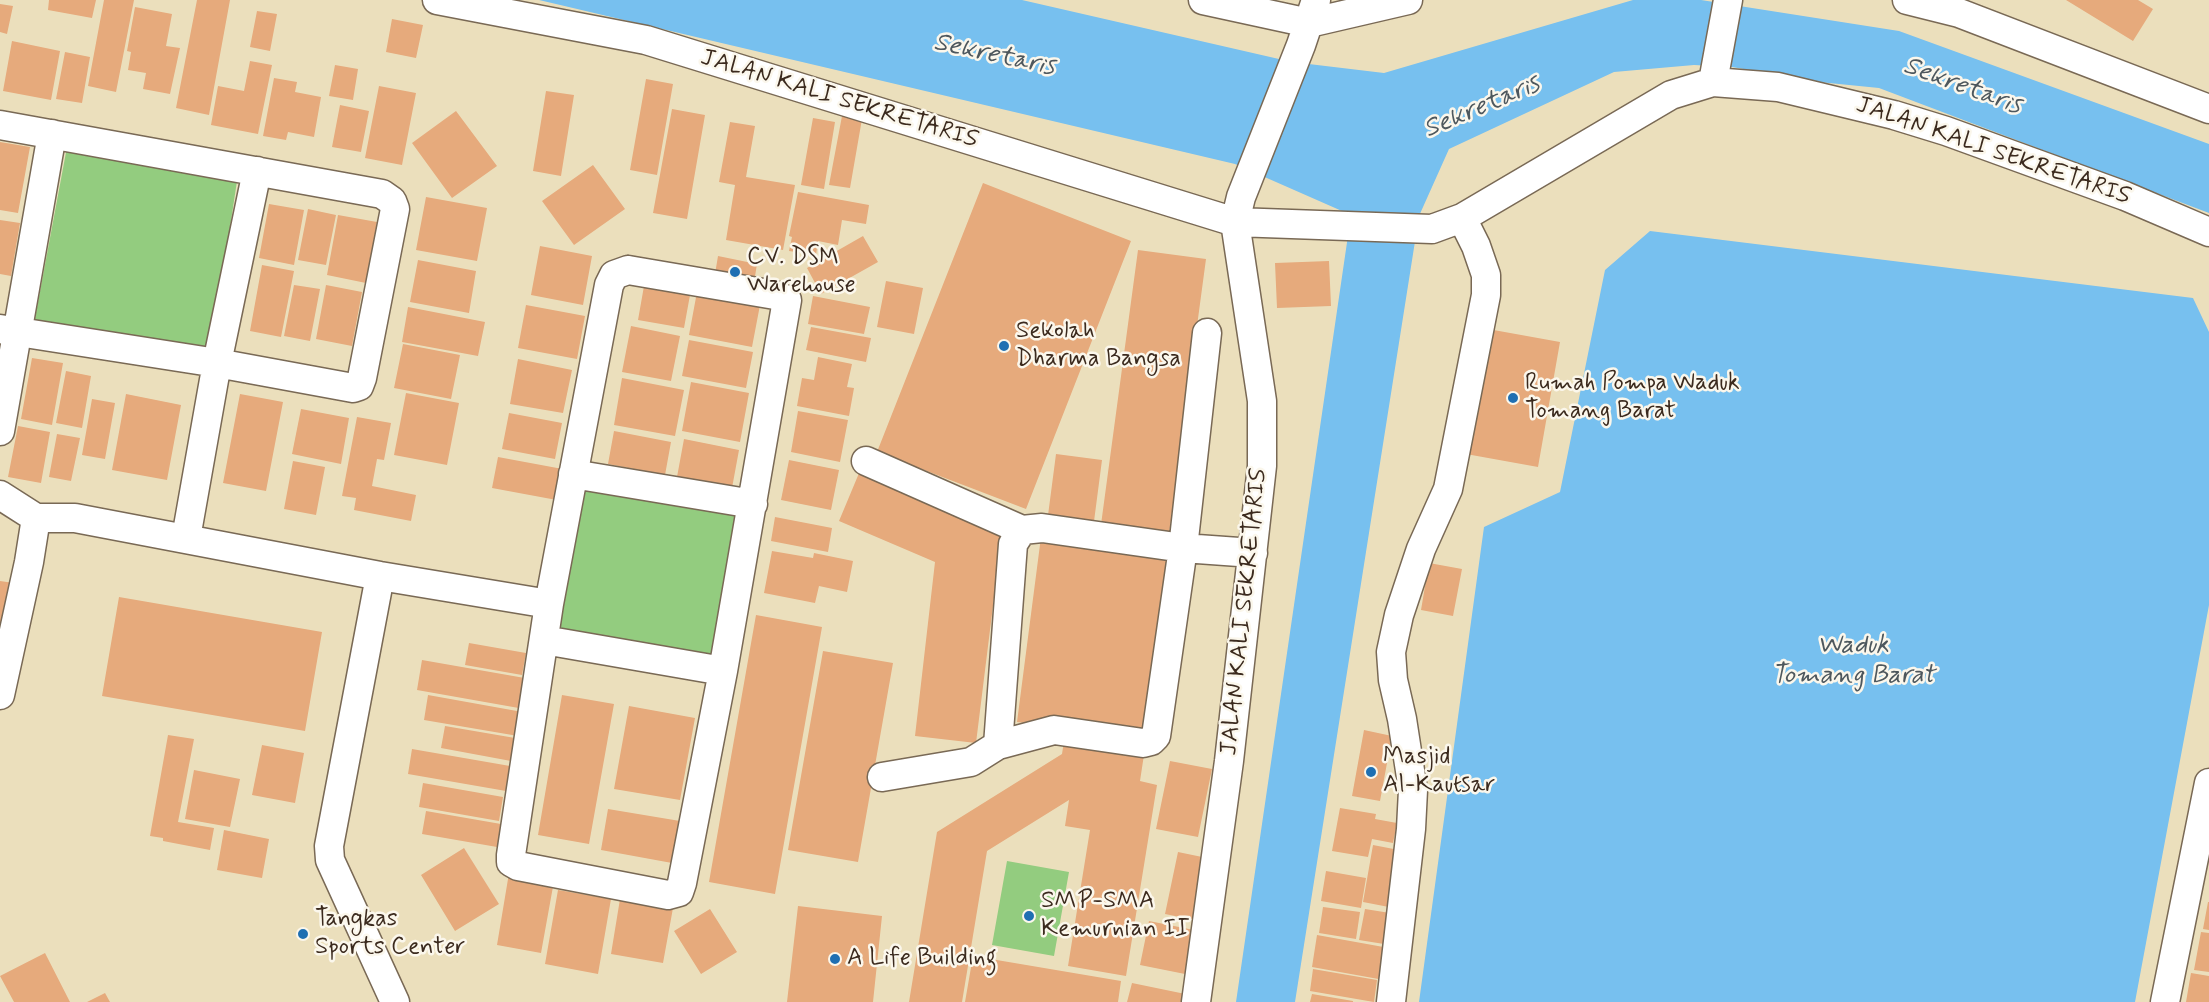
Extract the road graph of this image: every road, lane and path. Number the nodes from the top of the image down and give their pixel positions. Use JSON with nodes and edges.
{"nodes":[{"id":1,"x":437,"y":0,"type":"edge"},
{"id":2,"x":1203,"y":0,"type":"edge"},
{"id":3,"x":1408,"y":0,"type":"edge"},
{"id":4,"x":1728,"y":0,"type":"edge"},
{"id":5,"x":1907,"y":0,"type":"edge"},
{"id":6,"x":1309,"y":23,"type":"edge"},
{"id":7,"x":1713,"y":79,"type":"junction"},
{"id":8,"x":2209,"y":109,"type":"edge"},
{"id":9,"x":0,"y":125,"type":"edge"},
{"id":10,"x":52,"y":134,"type":"junction"},
{"id":11,"x":257,"y":171,"type":"junction"},
{"id":12,"x":1238,"y":210,"type":"junction"},
{"id":13,"x":1462,"y":218,"type":"junction"},
{"id":14,"x":2209,"y":232,"type":"edge"},
{"id":15,"x":9,"y":330,"type":"edge"},
{"id":16,"x":1207,"y":333,"type":"dead end"},
{"id":17,"x":217,"y":363,"type":"junction"},
{"id":18,"x":0,"y":431,"type":"edge"},
{"id":19,"x":866,"y":461,"type":"dead end"},
{"id":20,"x":573,"y":474,"type":"junction"},
{"id":21,"x":0,"y":495,"type":"edge"},
{"id":22,"x":753,"y":504,"type":"junction"},
{"id":23,"x":36,"y":518,"type":"junction"},
{"id":24,"x":1022,"y":530,"type":"junction"},
{"id":25,"x":186,"y":538,"type":"junction"},
{"id":26,"x":1183,"y":548,"type":"junction"},
{"id":27,"x":1253,"y":553,"type":"junction"},
{"id":28,"x":380,"y":576,"type":"junction"},
{"id":29,"x":549,"y":604,"type":"junction"},
{"id":30,"x":544,"y":640,"type":"junction"},
{"id":31,"x":723,"y":671,"type":"junction"},
{"id":32,"x":0,"y":696,"type":"edge"},
{"id":33,"x":998,"y":745,"type":"junction"},
{"id":34,"x":882,"y":777,"type":"dead end"},
{"id":35,"x":2209,"y":783,"type":"edge"},
{"id":36,"x":397,"y":1002,"type":"edge"},
{"id":37,"x":1196,"y":1002,"type":"edge"},
{"id":38,"x":1391,"y":1002,"type":"edge"},
{"id":39,"x":2165,"y":1002,"type":"edge"}],
"edges":[{"from":1,"to":12,"type":"street","name":"JALAN KALI SEKRETARIS"},
{"from":2,"to":6,"type":"street"},
{"from":3,"to":6,"type":"street"},
{"from":4,"to":7,"type":"street"},
{"from":5,"to":8,"type":"street"},
{"from":6,"to":12,"type":"street"},
{"from":7,"to":13,"type":"street","name":"JALAN KALI SEKRETARIS"},
{"from":7,"to":14,"type":"street","name":"JALAN KALI SEKRETARIS"},
{"from":9,"to":10,"type":"street"},
{"from":10,"to":11,"type":"street"},
{"from":10,"to":15,"type":"street"},
{"from":11,"to":17,"type":"street"},
{"from":11,"to":17,"type":"street"},
{"from":12,"to":13,"type":"street","name":"JALAN KALI SEKRETARIS"},
{"from":12,"to":27,"type":"street","name":"JALAN KALI SEKRETARIS"},
{"from":13,"to":38,"type":"street"},
{"from":15,"to":17,"type":"street"},
{"from":15,"to":18,"type":"street"},
{"from":16,"to":26,"type":"street"},
{"from":17,"to":25,"type":"street"},
{"from":19,"to":24,"type":"street"},
{"from":20,"to":22,"type":"street"},
{"from":20,"to":22,"type":"street"},
{"from":20,"to":29,"type":"street"},
{"from":21,"to":23,"type":"street"},
{"from":22,"to":31,"type":"street"},
{"from":23,"to":25,"type":"street"},
{"from":23,"to":32,"type":"street"},
{"from":24,"to":26,"type":"street"},
{"from":24,"to":33,"type":"street"},
{"from":25,"to":28,"type":"street"},
{"from":26,"to":27,"type":"street"},
{"from":26,"to":33,"type":"street"},
{"from":27,"to":37,"type":"street","name":"JALAN KALI SEKRETARIS"},
{"from":28,"to":29,"type":"street"},
{"from":28,"to":36,"type":"street"},
{"from":29,"to":30,"type":"street"},
{"from":30,"to":31,"type":"street"},
{"from":30,"to":31,"type":"street"},
{"from":33,"to":34,"type":"street"},
{"from":35,"to":39,"type":"street"}]}
